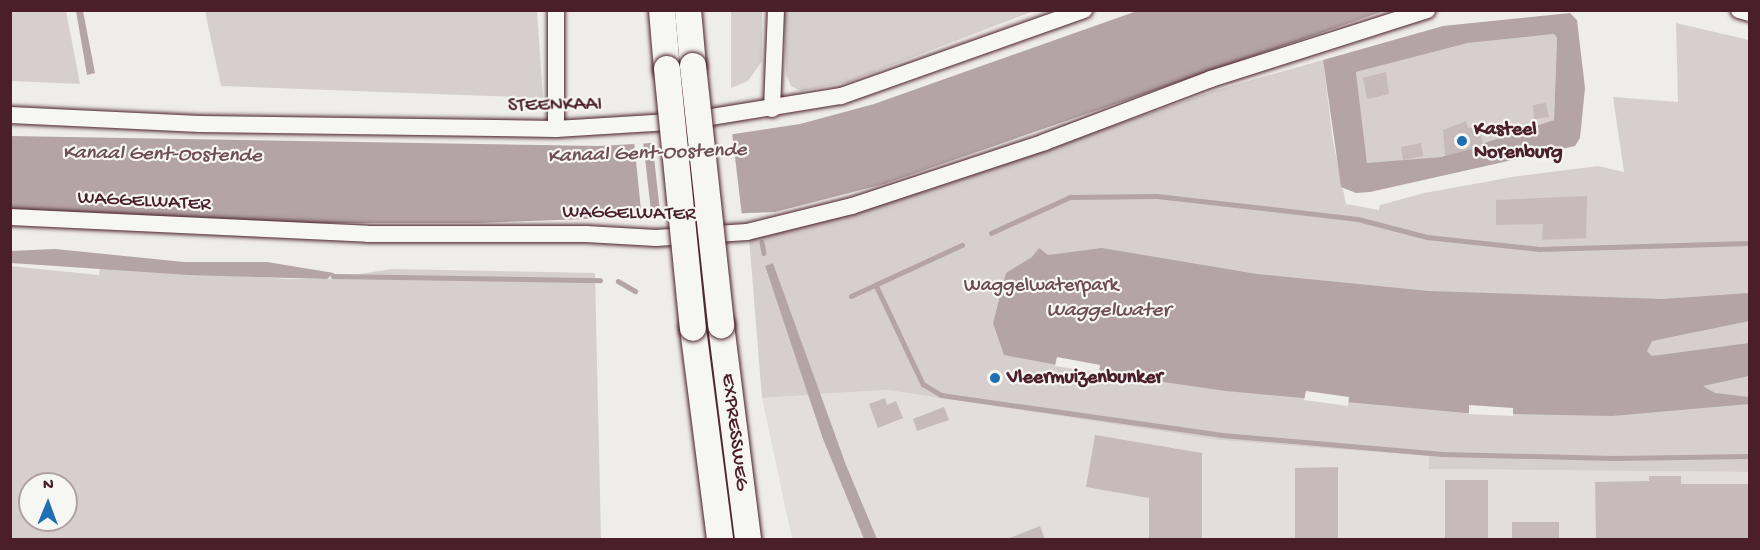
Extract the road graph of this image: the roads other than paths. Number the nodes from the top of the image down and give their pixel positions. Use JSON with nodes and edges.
{"nodes":[{"id":1,"x":556,"y":10,"type":"edge"},
{"id":2,"x":662,"y":10,"type":"edge"},
{"id":3,"x":688,"y":10,"type":"edge"},
{"id":4,"x":776,"y":10,"type":"edge"},
{"id":5,"x":1084,"y":10,"type":"edge"},
{"id":6,"x":1428,"y":10,"type":"edge"},
{"id":7,"x":1739,"y":10,"type":"edge"},
{"id":8,"x":1749,"y":13,"type":"edge"},
{"id":9,"x":772,"y":109,"type":"junction"},
{"id":10,"x":10,"y":115,"type":"edge"},
{"id":11,"x":556,"y":129,"type":"junction"},
{"id":12,"x":10,"y":217,"type":"edge"},
{"id":13,"x":720,"y":540,"type":"edge"},
{"id":14,"x":748,"y":540,"type":"edge"}],
"edges":[{"from":1,"to":11,"type":"street"},
{"from":2,"to":13,"type":"highway","name":"EXPRESSWEG","bridge":true},
{"from":3,"to":14,"type":"highway","name":"EXPRESSWEG","bridge":true},
{"from":4,"to":9,"type":"street"},
{"from":5,"to":9,"type":"street","name":"STEENKAAI"},
{"from":6,"to":12,"type":"street","name":"WAGGELWATER"},
{"from":7,"to":8,"type":"street"},
{"from":9,"to":11,"type":"street","name":"STEENKAAI"},
{"from":10,"to":11,"type":"street","name":"STEENKAAI"}]}
